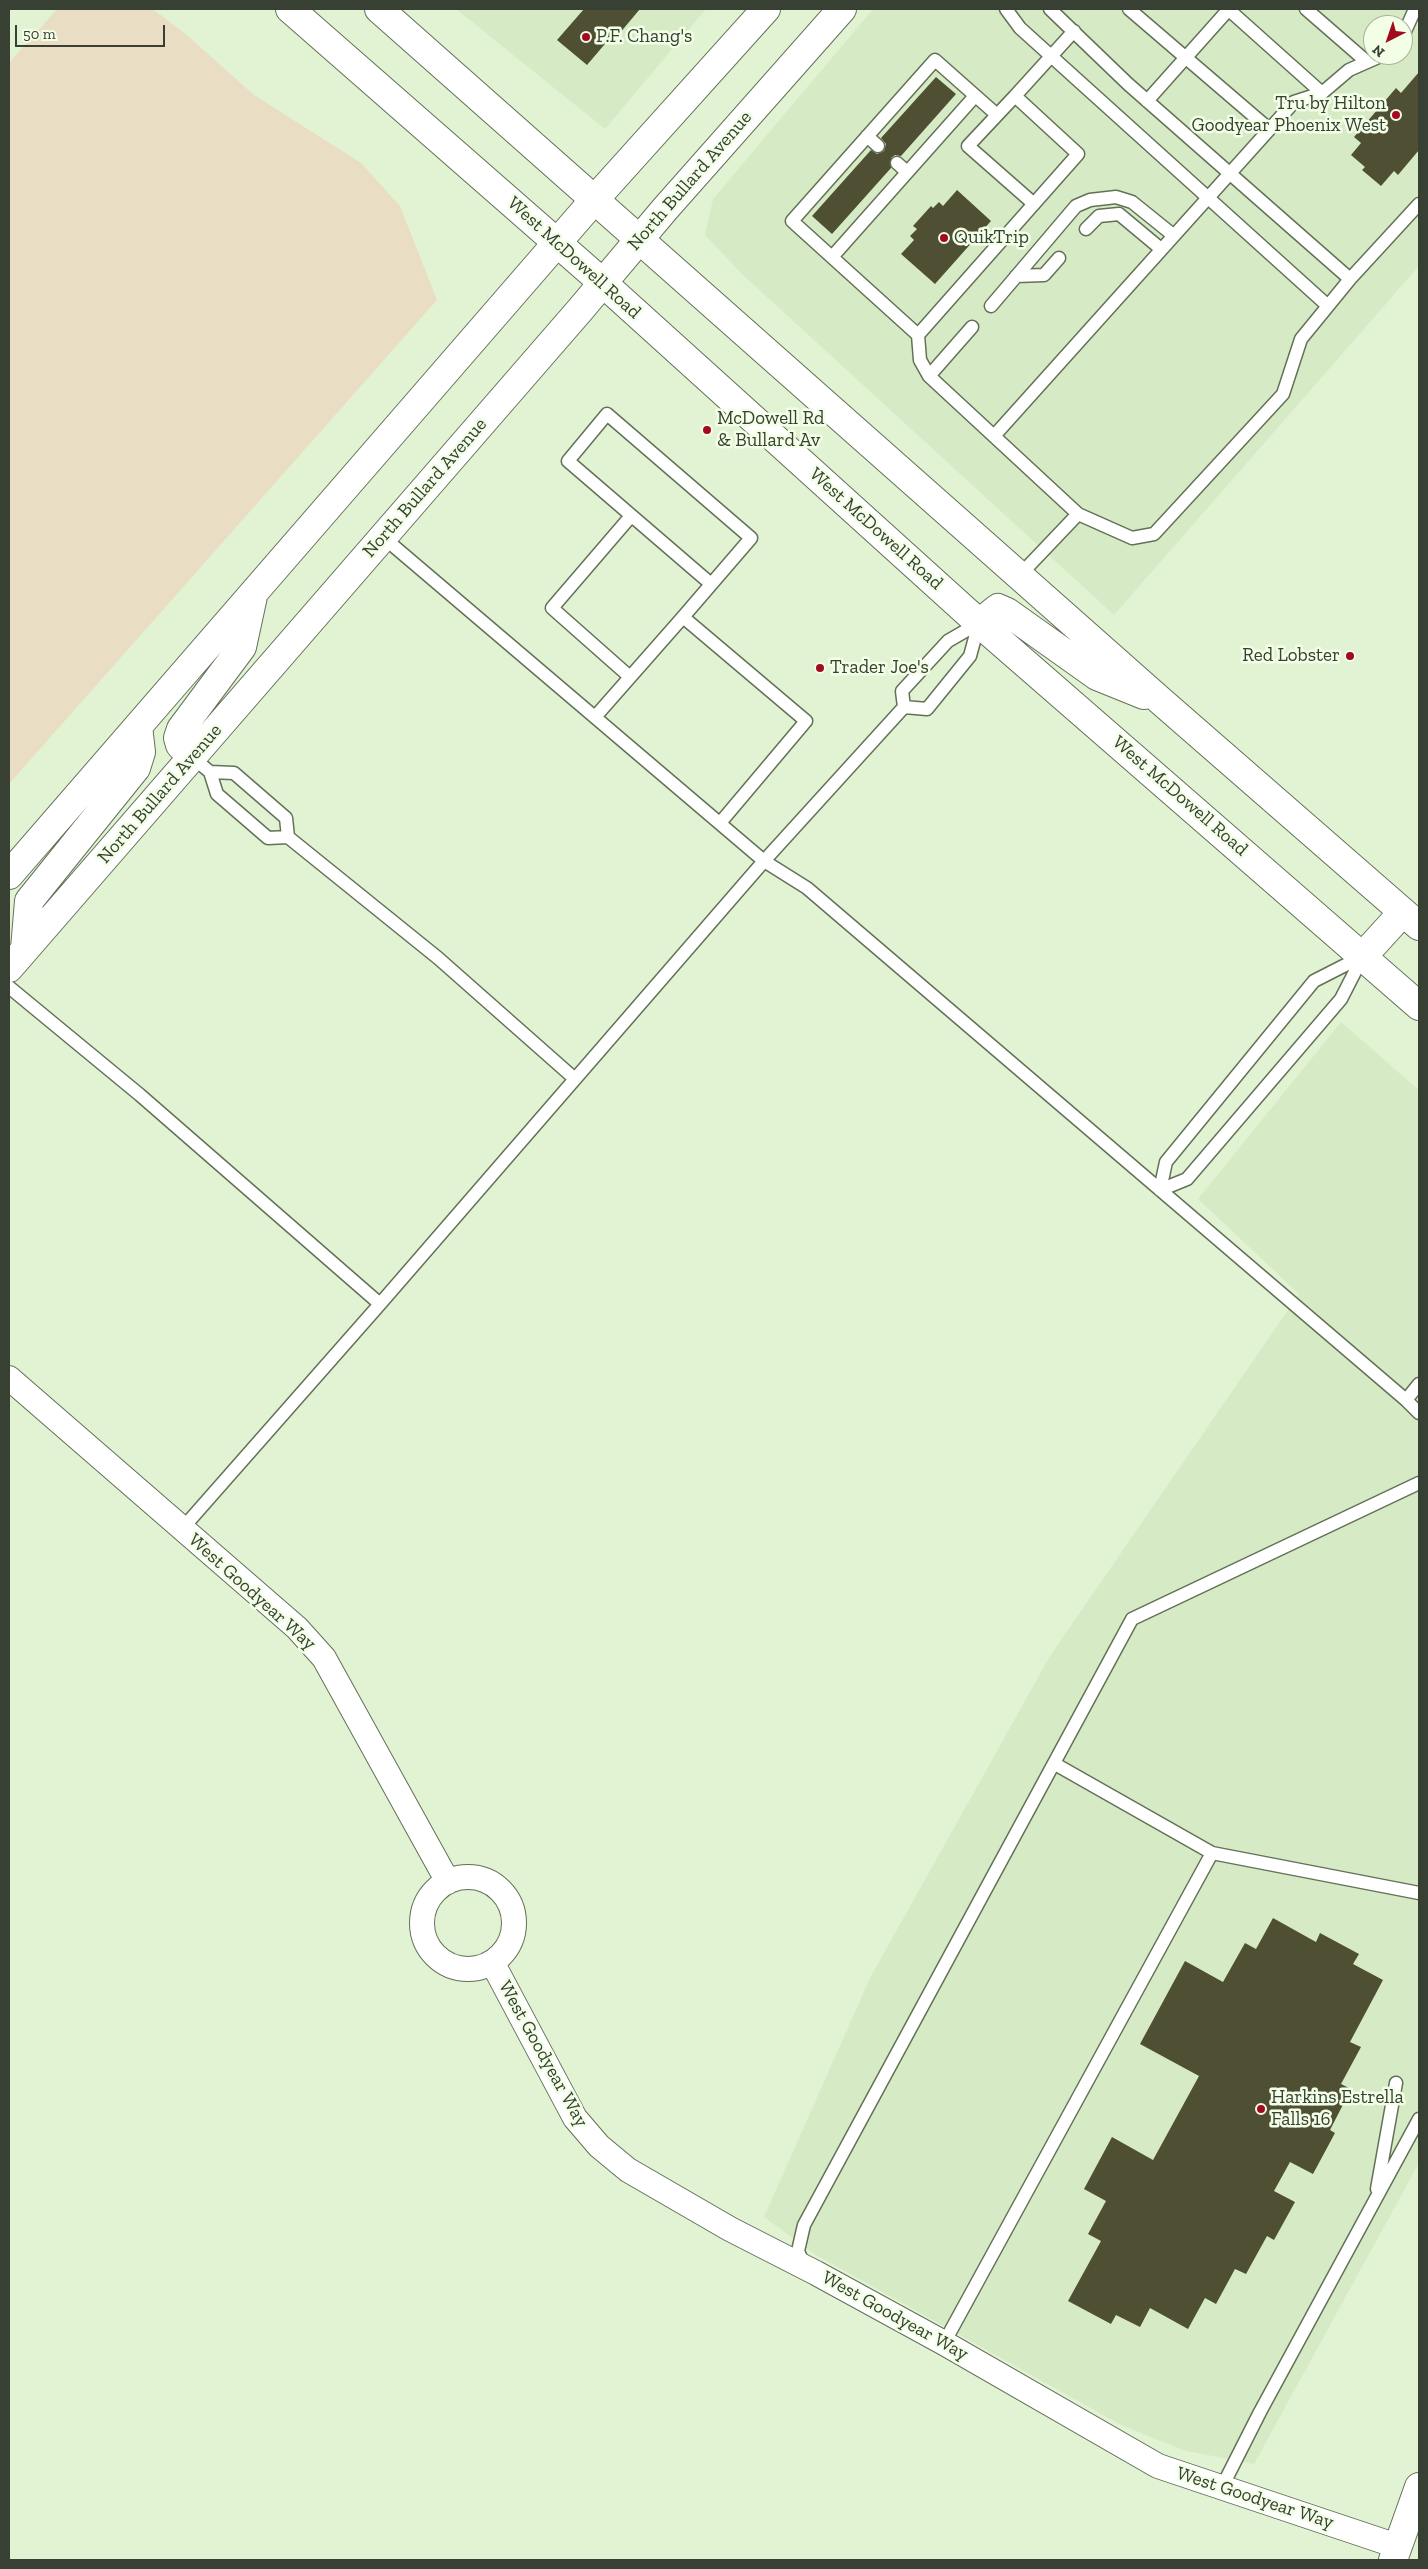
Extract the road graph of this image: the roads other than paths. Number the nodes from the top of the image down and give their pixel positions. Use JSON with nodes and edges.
{"nodes":[{"id":1,"x":290,"y":9,"type":"edge"},
{"id":2,"x":379,"y":9,"type":"edge"},
{"id":3,"x":766,"y":9,"type":"edge"},
{"id":4,"x":842,"y":9,"type":"edge"},
{"id":5,"x":1006,"y":9,"type":"edge"},
{"id":6,"x":1050,"y":9,"type":"edge"},
{"id":7,"x":1129,"y":9,"type":"edge"},
{"id":8,"x":1228,"y":9,"type":"edge"},
{"id":9,"x":1306,"y":9,"type":"edge"},
{"id":10,"x":1402,"y":9,"type":"edge"},
{"id":11,"x":1413,"y":13,"type":"edge"},
{"id":12,"x":1074,"y":31,"type":"junction"},
{"id":13,"x":1052,"y":56,"type":"junction"},
{"id":14,"x":1185,"y":58,"type":"junction"},
{"id":15,"x":1363,"y":59,"type":"edge"},
{"id":16,"x":1363,"y":64,"type":"edge"},
{"id":17,"x":1322,"y":93,"type":"junction"},
{"id":18,"x":975,"y":96,"type":"junction"},
{"id":19,"x":1014,"y":96,"type":"junction"},
{"id":20,"x":1147,"y":101,"type":"junction"},
{"id":21,"x":996,"y":114,"type":"junction"},
{"id":22,"x":1269,"y":129,"type":"junction"},
{"id":23,"x":867,"y":136,"type":"junction"},
{"id":24,"x":878,"y":146,"type":"dead end"},
{"id":25,"x":897,"y":163,"type":"dead end"},
{"id":26,"x":907,"y":172,"type":"junction"},
{"id":27,"x":1228,"y":173,"type":"junction"},
{"id":28,"x":1207,"y":197,"type":"junction"},
{"id":29,"x":595,"y":199,"type":"junction"},
{"id":30,"x":1034,"y":204,"type":"junction"},
{"id":31,"x":1419,"y":204,"type":"edge"},
{"id":32,"x":1086,"y":229,"type":"dead end"},
{"id":33,"x":1173,"y":236,"type":"junction"},
{"id":34,"x":640,"y":238,"type":"junction"},
{"id":35,"x":557,"y":243,"type":"junction"},
{"id":36,"x":1161,"y":249,"type":"junction"},
{"id":37,"x":832,"y":257,"type":"junction"},
{"id":38,"x":1059,"y":258,"type":"dead end"},
{"id":39,"x":1016,"y":276,"type":"junction"},
{"id":40,"x":1350,"y":279,"type":"junction"},
{"id":41,"x":602,"y":283,"type":"junction"},
{"id":42,"x":991,"y":306,"type":"dead end"},
{"id":43,"x":1328,"y":306,"type":"junction"},
{"id":44,"x":972,"y":327,"type":"dead end"},
{"id":45,"x":918,"y":335,"type":"junction"},
{"id":46,"x":929,"y":376,"type":"junction"},
{"id":47,"x":994,"y":436,"type":"junction"},
{"id":48,"x":1078,"y":514,"type":"junction"},
{"id":49,"x":632,"y":516,"type":"junction"},
{"id":50,"x":382,"y":537,"type":"junction"},
{"id":51,"x":1019,"y":576,"type":"junction"},
{"id":52,"x":711,"y":584,"type":"junction"},
{"id":53,"x":253,"y":593,"type":"junction"},
{"id":54,"x":683,"y":617,"type":"junction"},
{"id":55,"x":979,"y":622,"type":"junction"},
{"id":56,"x":630,"y":677,"type":"junction"},
{"id":57,"x":1162,"y":702,"type":"junction"},
{"id":58,"x":904,"y":707,"type":"junction"},
{"id":59,"x":595,"y":717,"type":"junction"},
{"id":60,"x":138,"y":726,"type":"junction"},
{"id":61,"x":201,"y":764,"type":"junction"},
{"id":62,"x":720,"y":823,"type":"junction"},
{"id":63,"x":288,"y":836,"type":"junction"},
{"id":64,"x":764,"y":861,"type":"junction"},
{"id":65,"x":9,"y":875,"type":"edge"},
{"id":66,"x":1411,"y":919,"type":"edge"},
{"id":67,"x":1363,"y":956,"type":"junction"},
{"id":68,"x":17,"y":958,"type":"edge"},
{"id":69,"x":9,"y":987,"type":"edge"},
{"id":70,"x":1419,"y":1006,"type":"edge"},
{"id":71,"x":575,"y":1079,"type":"junction"},
{"id":72,"x":1160,"y":1190,"type":"junction"},
{"id":73,"x":380,"y":1304,"type":"junction"},
{"id":74,"x":9,"y":1378,"type":"edge"},
{"id":75,"x":1419,"y":1384,"type":"edge"},
{"id":76,"x":1406,"y":1400,"type":"junction"},
{"id":77,"x":1419,"y":1413,"type":"edge"},
{"id":78,"x":1419,"y":1483,"type":"edge"},
{"id":79,"x":182,"y":1529,"type":"junction"},
{"id":80,"x":1055,"y":1764,"type":"junction"},
{"id":81,"x":1212,"y":1853,"type":"junction"},
{"id":82,"x":448,"y":1882,"type":"junction"},
{"id":83,"x":1419,"y":1893,"type":"edge"},
{"id":84,"x":492,"y":1962,"type":"junction"},
{"id":85,"x":1396,"y":2083,"type":"dead end"},
{"id":86,"x":1419,"y":2119,"type":"edge"},
{"id":87,"x":1375,"y":2200,"type":"junction"},
{"id":88,"x":805,"y":2267,"type":"junction"},
{"id":89,"x":944,"y":2343,"type":"junction"},
{"id":90,"x":1222,"y":2487,"type":"junction"},
{"id":91,"x":1419,"y":2487,"type":"edge"},
{"id":92,"x":1403,"y":2552,"type":"edge"}],
"edges":[{"from":1,"to":35,"type":"main road","name":"West McDowell Road"},
{"from":2,"to":29,"type":"main road"},
{"from":3,"to":29,"type":"main road"},
{"from":4,"to":34,"type":"main road","name":"North Bullard Avenue"},
{"from":5,"to":13,"type":"lane"},
{"from":6,"to":12,"type":"lane"},
{"from":7,"to":14,"type":"lane"},
{"from":8,"to":14,"type":"lane"},
{"from":8,"to":17,"type":"lane"},
{"from":9,"to":15,"type":"lane"},
{"from":10,"to":11,"type":"lane"},
{"from":12,"to":13,"type":"lane"},
{"from":12,"to":20,"type":"lane"},
{"from":13,"to":19,"type":"lane"},
{"from":13,"to":28,"type":"lane"},
{"from":14,"to":20,"type":"lane"},
{"from":14,"to":22,"type":"lane"},
{"from":16,"to":17,"type":"lane"},
{"from":17,"to":22,"type":"lane"},
{"from":18,"to":21,"type":"lane"},
{"from":18,"to":23,"type":"lane"},
{"from":18,"to":26,"type":"lane"},
{"from":19,"to":21,"type":"lane"},
{"from":19,"to":30,"type":"lane"},
{"from":20,"to":27,"type":"lane"},
{"from":21,"to":30,"type":"lane"},
{"from":22,"to":27,"type":"lane"},
{"from":23,"to":24,"type":"lane"},
{"from":23,"to":37,"type":"lane"},
{"from":25,"to":26,"type":"lane"},
{"from":26,"to":37,"type":"lane"},
{"from":27,"to":28,"type":"lane"},
{"from":27,"to":40,"type":"lane"},
{"from":28,"to":33,"type":"lane"},
{"from":28,"to":43,"type":"lane"},
{"from":29,"to":34,"type":"main road"},
{"from":29,"to":35,"type":"main road"},
{"from":30,"to":45,"type":"lane"},
{"from":31,"to":40,"type":"lane"},
{"from":32,"to":36,"type":"lane"},
{"from":33,"to":36,"type":"lane"},
{"from":33,"to":39,"type":"lane"},
{"from":34,"to":41,"type":"main road","name":"North Bullard Avenue"},
{"from":34,"to":51,"type":"main road"},
{"from":35,"to":41,"type":"main road","name":"West McDowell Road"},
{"from":35,"to":53,"type":"main road"},
{"from":36,"to":47,"type":"lane"},
{"from":37,"to":45,"type":"lane"},
{"from":38,"to":39,"type":"lane"},
{"from":39,"to":42,"type":"lane"},
{"from":40,"to":43,"type":"lane"},
{"from":41,"to":50,"type":"main road","name":"North Bullard Avenue"},
{"from":41,"to":55,"type":"main road","name":"West McDowell Road"},
{"from":43,"to":48,"type":"lane"},
{"from":44,"to":46,"type":"lane"},
{"from":45,"to":46,"type":"lane"},
{"from":46,"to":47,"type":"lane"},
{"from":47,"to":48,"type":"lane"},
{"from":48,"to":51,"type":"lane"},
{"from":49,"to":52,"type":"lane"},
{"from":49,"to":52,"type":"lane"},
{"from":49,"to":56,"type":"lane"},
{"from":50,"to":59,"type":"lane"},
{"from":50,"to":61,"type":"main road","name":"North Bullard Avenue"},
{"from":51,"to":57,"type":"main road"},
{"from":52,"to":54,"type":"lane"},
{"from":53,"to":60,"type":"main road"},
{"from":53,"to":61,"type":"main road"},
{"from":54,"to":56,"type":"lane"},
{"from":54,"to":62,"type":"lane"},
{"from":55,"to":57,"type":"main road"},
{"from":55,"to":58,"type":"lane"},
{"from":55,"to":58,"type":"lane"},
{"from":55,"to":67,"type":"main road","name":"West McDowell Road"},
{"from":56,"to":59,"type":"lane"},
{"from":57,"to":66,"type":"main road"},
{"from":58,"to":64,"type":"lane"},
{"from":59,"to":62,"type":"lane"},
{"from":60,"to":65,"type":"main road"},
{"from":60,"to":68,"type":"main road"},
{"from":61,"to":63,"type":"lane"},
{"from":61,"to":63,"type":"lane"},
{"from":61,"to":68,"type":"main road","name":"North Bullard Avenue"},
{"from":62,"to":64,"type":"lane"},
{"from":63,"to":71,"type":"lane"},
{"from":64,"to":71,"type":"lane"},
{"from":64,"to":72,"type":"lane"},
{"from":66,"to":67,"type":"main road"},
{"from":67,"to":70,"type":"main road","name":"West McDowell Road"},
{"from":67,"to":72,"type":"lane"},
{"from":67,"to":72,"type":"lane"},
{"from":69,"to":73,"type":"lane"},
{"from":71,"to":73,"type":"lane"},
{"from":72,"to":76,"type":"lane"},
{"from":73,"to":79,"type":"lane"},
{"from":74,"to":79,"type":"street","name":"West Goodyear Way"},
{"from":75,"to":76,"type":"lane"},
{"from":76,"to":77,"type":"lane"},
{"from":78,"to":80,"type":"lane"},
{"from":79,"to":82,"type":"street","name":"West Goodyear Way"},
{"from":80,"to":81,"type":"lane"},
{"from":80,"to":88,"type":"lane"},
{"from":81,"to":83,"type":"lane"},
{"from":81,"to":89,"type":"lane"},
{"from":82,"to":84,"type":"street"},
{"from":82,"to":84,"type":"street"},
{"from":84,"to":88,"type":"street","name":"West Goodyear Way"},
{"from":85,"to":87,"type":"lane"},
{"from":86,"to":87,"type":"lane"},
{"from":87,"to":90,"type":"lane"},
{"from":88,"to":89,"type":"street","name":"West Goodyear Way"},
{"from":89,"to":90,"type":"street","name":"West Goodyear Way"},
{"from":90,"to":92,"type":"street","name":"West Goodyear Way"},
{"from":91,"to":92,"type":"main road"}]}
